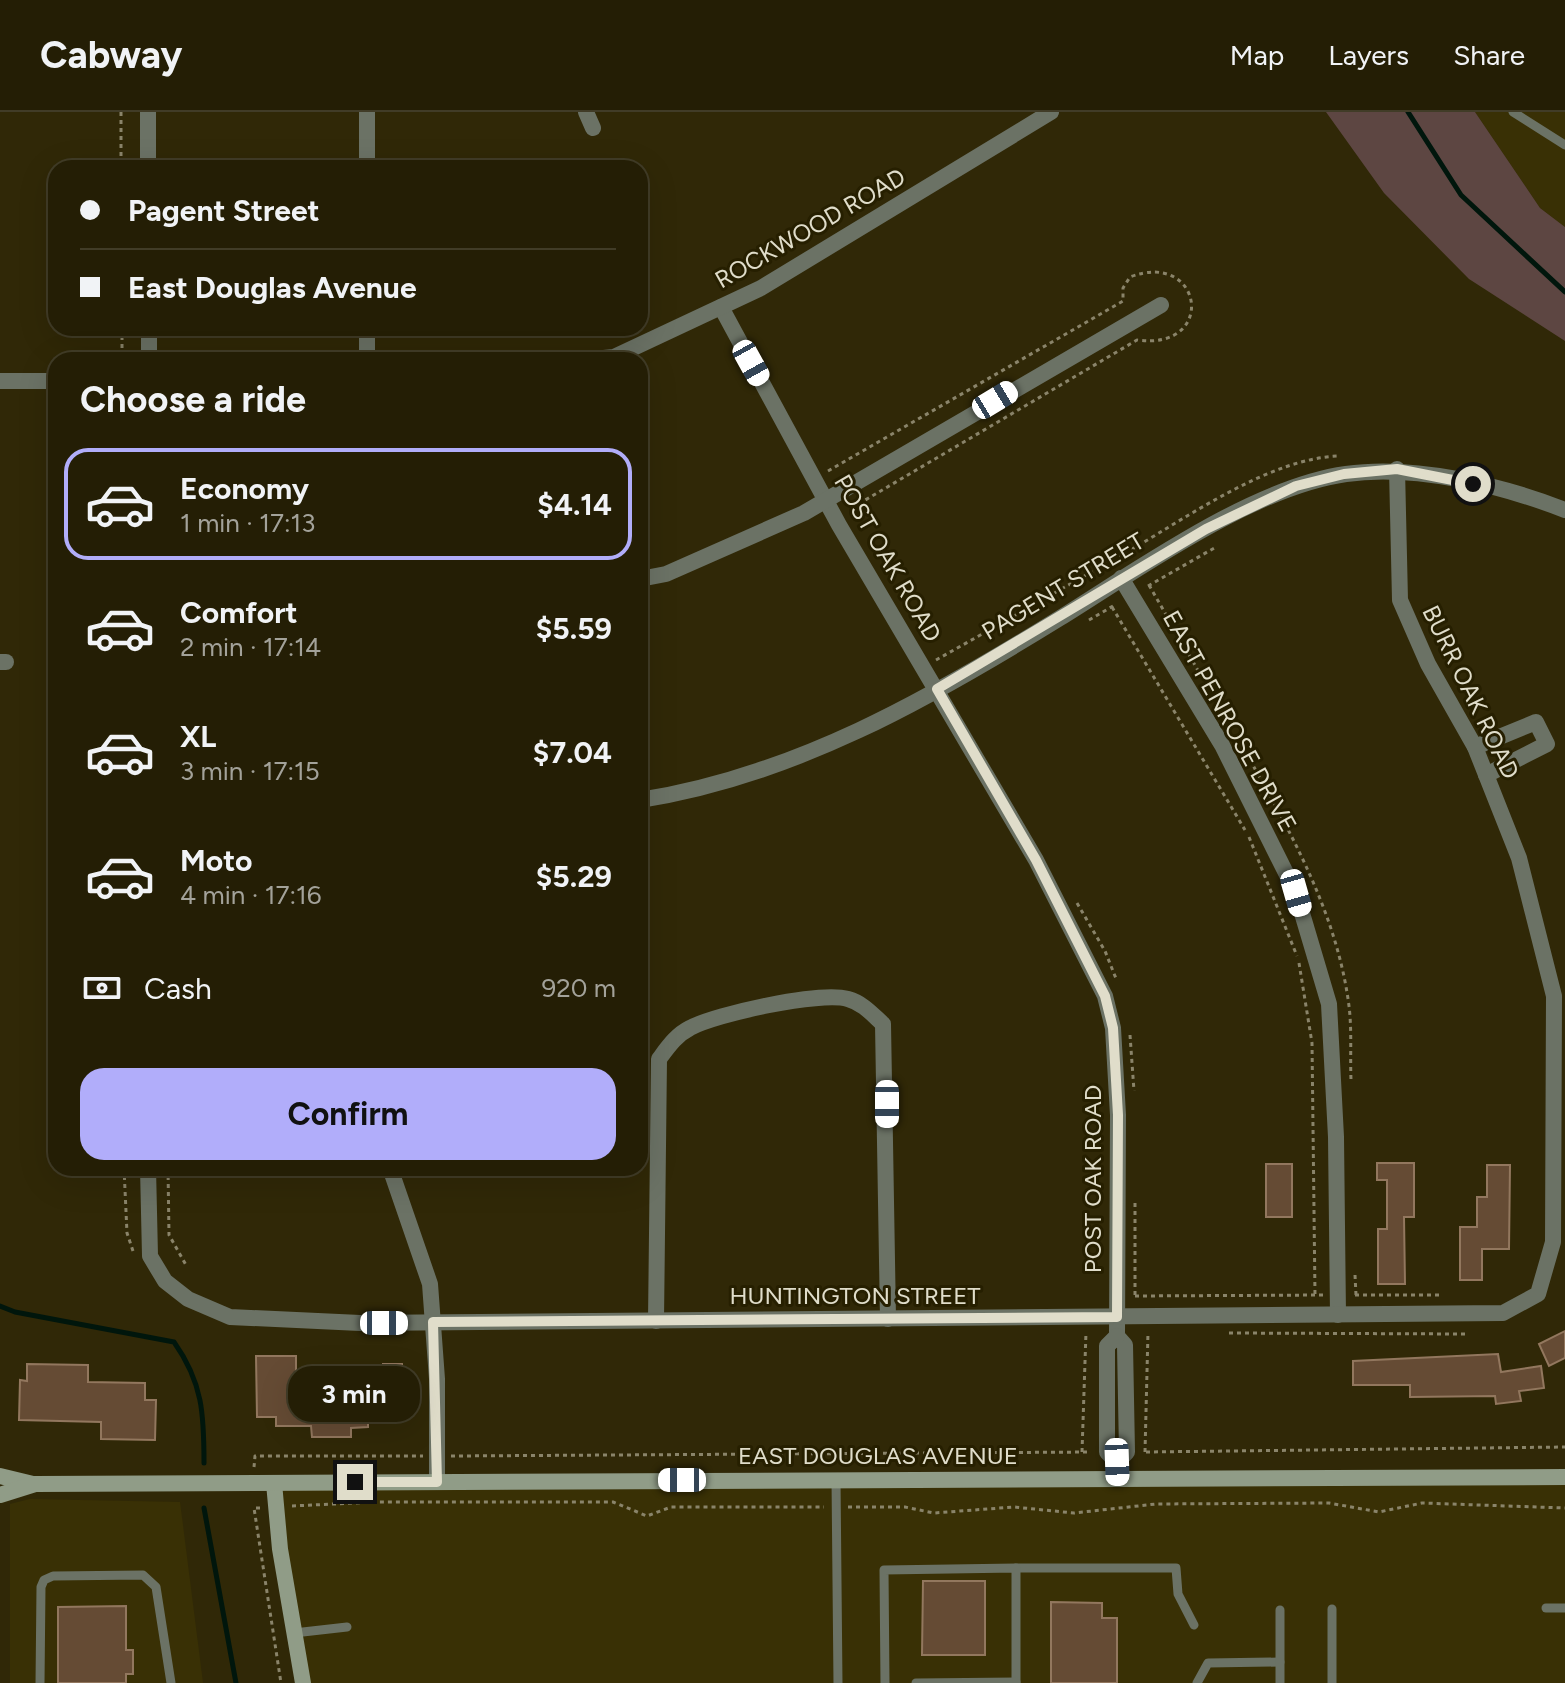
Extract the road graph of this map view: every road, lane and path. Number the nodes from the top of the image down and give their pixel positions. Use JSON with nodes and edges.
{"nodes":[{"id":1,"x":121,"y":112,"type":"edge"},
{"id":2,"x":148,"y":112,"type":"edge"},
{"id":3,"x":367,"y":112,"type":"edge"},
{"id":4,"x":586,"y":112,"type":"edge"},
{"id":5,"x":1051,"y":112,"type":"edge"},
{"id":6,"x":1513,"y":112,"type":"edge"},
{"id":7,"x":593,"y":128,"type":"dead end"},
{"id":8,"x":1565,"y":145,"type":"edge"},
{"id":9,"x":121,"y":160,"type":"edge"},
{"id":10,"x":148,"y":160,"type":"edge"},
{"id":11,"x":367,"y":160,"type":"edge"},
{"id":12,"x":1161,"y":305,"type":"dead end"},
{"id":13,"x":721,"y":307,"type":"junction"},
{"id":14,"x":625,"y":352,"type":"edge"},
{"id":15,"x":0,"y":381,"type":"edge"},
{"id":16,"x":48,"y":381,"type":"edge"},
{"id":17,"x":1339,"y":456,"type":"dead end"},
{"id":18,"x":821,"y":459,"type":"dead end"},
{"id":19,"x":1397,"y":469,"type":"junction"},
{"id":20,"x":833,"y":496,"type":"junction"},
{"id":21,"x":850,"y":509,"type":"dead end"},
{"id":22,"x":1565,"y":510,"type":"edge"},
{"id":23,"x":648,"y":577,"type":"edge"},
{"id":24,"x":1121,"y":578,"type":"junction"},
{"id":25,"x":1112,"y":607,"type":"dead end"},
{"id":26,"x":932,"y":652,"type":"dead end"},
{"id":27,"x":936,"y":660,"type":"junction"},
{"id":28,"x":943,"y":685,"type":"junction"},
{"id":29,"x":1475,"y":747,"type":"junction"},
{"id":30,"x":1486,"y":775,"type":"junction"},
{"id":31,"x":648,"y":799,"type":"edge"},
{"id":32,"x":1074,"y":898,"type":"dead end"},
{"id":33,"x":1119,"y":986,"type":"dead end"},
{"id":34,"x":1560,"y":996,"type":"edge"},
{"id":35,"x":1129,"y":1025,"type":"dead end"},
{"id":36,"x":1134,"y":1098,"type":"dead end"},
{"id":37,"x":148,"y":1176,"type":"edge"},
{"id":38,"x":168,"y":1176,"type":"edge"},
{"id":39,"x":393,"y":1176,"type":"edge"},
{"id":40,"x":1135,"y":1189,"type":"dead end"},
{"id":41,"x":186,"y":1265,"type":"dead end"},
{"id":42,"x":1315,"y":1295,"type":"junction"},
{"id":43,"x":1338,"y":1295,"type":"junction"},
{"id":44,"x":1443,"y":1295,"type":"dead end"},
{"id":45,"x":1127,"y":1296,"type":"dead end"},
{"id":46,"x":1136,"y":1296,"type":"junction"},
{"id":47,"x":1524,"y":1301,"type":"joint"},
{"id":48,"x":1338,"y":1315,"type":"junction"},
{"id":49,"x":1141,"y":1317,"type":"junction"},
{"id":50,"x":888,"y":1319,"type":"junction"},
{"id":51,"x":656,"y":1321,"type":"junction"},
{"id":52,"x":433,"y":1322,"type":"junction"},
{"id":53,"x":1117,"y":1328,"type":"junction"},
{"id":54,"x":1227,"y":1333,"type":"dead end"},
{"id":55,"x":1465,"y":1334,"type":"dead end"},
{"id":56,"x":1565,"y":1447,"type":"edge"},
{"id":57,"x":1082,"y":1452,"type":"junction"},
{"id":58,"x":1145,"y":1452,"type":"junction"},
{"id":59,"x":437,"y":1456,"type":"junction"},
{"id":60,"x":1117,"y":1461,"type":"junction"},
{"id":61,"x":254,"y":1467,"type":"dead end"},
{"id":62,"x":0,"y":1476,"type":"edge"},
{"id":63,"x":1565,"y":1477,"type":"edge"},
{"id":64,"x":836,"y":1479,"type":"junction"},
{"id":65,"x":437,"y":1482,"type":"junction"},
{"id":66,"x":274,"y":1483,"type":"junction"},
{"id":67,"x":35,"y":1484,"type":"junction"},
{"id":68,"x":0,"y":1495,"type":"edge"},
{"id":69,"x":276,"y":1507,"type":"junction"},
{"id":70,"x":836,"y":1507,"type":"junction"},
{"id":71,"x":1565,"y":1508,"type":"edge"},
{"id":72,"x":1016,"y":1568,"type":"junction"},
{"id":73,"x":1546,"y":1608,"type":"dead end"},
{"id":74,"x":1565,"y":1608,"type":"edge"},
{"id":75,"x":1332,"y":1609,"type":"dead end"},
{"id":76,"x":1280,"y":1610,"type":"dead end"},
{"id":77,"x":1194,"y":1625,"type":"dead end"},
{"id":78,"x":347,"y":1627,"type":"dead end"},
{"id":79,"x":294,"y":1633,"type":"junction"},
{"id":80,"x":1280,"y":1662,"type":"junction"},
{"id":81,"x":40,"y":1683,"type":"edge"},
{"id":82,"x":171,"y":1683,"type":"edge"},
{"id":83,"x":281,"y":1683,"type":"edge"},
{"id":84,"x":303,"y":1683,"type":"edge"},
{"id":85,"x":838,"y":1683,"type":"edge"},
{"id":86,"x":885,"y":1683,"type":"edge"},
{"id":87,"x":916,"y":1683,"type":"edge"},
{"id":88,"x":1016,"y":1683,"type":"edge"},
{"id":89,"x":1197,"y":1683,"type":"edge"},
{"id":90,"x":1280,"y":1683,"type":"edge"},
{"id":91,"x":1332,"y":1683,"type":"edge"}],
"edges":[{"from":1,"to":9,"type":"path"},
{"from":2,"to":10,"type":"street"},
{"from":3,"to":11,"type":"street"},
{"from":4,"to":7,"type":"street"},
{"from":5,"to":13,"type":"street","name":"ROCKWOOD ROAD"},
{"from":6,"to":8,"type":"lane"},
{"from":12,"to":20,"type":"street"},
{"from":13,"to":14,"type":"street","name":"ROCKWOOD ROAD"},
{"from":13,"to":20,"type":"street","name":"POST OAK ROAD"},
{"from":15,"to":16,"type":"street"},
{"from":17,"to":27,"type":"path"},
{"from":18,"to":20,"type":"path"},
{"from":19,"to":22,"type":"street","name":"PAGENT STREET"},
{"from":19,"to":24,"type":"street","name":"PAGENT STREET"},
{"from":19,"to":29,"type":"street","name":"BURR OAK ROAD"},
{"from":20,"to":21,"type":"path"},
{"from":20,"to":23,"type":"street"},
{"from":20,"to":28,"type":"street","name":"POST OAK ROAD"},
{"from":24,"to":28,"type":"street","name":"PAGENT STREET"},
{"from":24,"to":43,"type":"street","name":"EAST PENROSE DRIVE"},
{"from":25,"to":42,"type":"path"},
{"from":26,"to":27,"type":"path"},
{"from":27,"to":28,"type":"path"},
{"from":28,"to":31,"type":"street","name":"PAGENT STREET"},
{"from":28,"to":53,"type":"street","name":"POST OAK ROAD"},
{"from":29,"to":30,"type":"street","name":"BURR OAK ROAD"},
{"from":29,"to":30,"type":"street"},
{"from":30,"to":34,"type":"street","name":"BURR OAK ROAD"},
{"from":32,"to":33,"type":"path"},
{"from":34,"to":47,"type":"street","name":"BURR OAK ROAD"},
{"from":35,"to":36,"type":"path"},
{"from":37,"to":52,"type":"street","name":"HUNTINGTON STREET"},
{"from":38,"to":41,"type":"path"},
{"from":39,"to":52,"type":"street"},
{"from":40,"to":46,"type":"path"},
{"from":42,"to":43,"type":"path"},
{"from":42,"to":46,"type":"path"},
{"from":43,"to":44,"type":"path"},
{"from":43,"to":48,"type":"street","name":"EAST PENROSE DRIVE"},
{"from":45,"to":46,"type":"path"},
{"from":46,"to":49,"type":"path"},
{"from":47,"to":48,"type":"street","name":"HUNTINGTON STREET"},
{"from":48,"to":49,"type":"street","name":"HUNTINGTON STREET"},
{"from":49,"to":53,"type":"street","name":"HUNTINGTON STREET"},
{"from":49,"to":58,"type":"path"},
{"from":50,"to":51,"type":"street","name":"HUNTINGTON STREET"},
{"from":50,"to":51,"type":"street"},
{"from":50,"to":53,"type":"street","name":"HUNTINGTON STREET"},
{"from":51,"to":52,"type":"street","name":"HUNTINGTON STREET"},
{"from":52,"to":59,"type":"street"},
{"from":53,"to":57,"type":"path"},
{"from":53,"to":60,"type":"street","name":"POST OAK ROAD"},
{"from":54,"to":55,"type":"path"},
{"from":56,"to":58,"type":"path"},
{"from":57,"to":59,"type":"path"},
{"from":57,"to":60,"type":"path"},
{"from":58,"to":60,"type":"path"},
{"from":59,"to":61,"type":"path"},
{"from":59,"to":65,"type":"street"},
{"from":60,"to":63,"type":"street","name":"EAST DOUGLAS AVENUE"},
{"from":60,"to":64,"type":"street","name":"EAST DOUGLAS AVENUE"},
{"from":62,"to":67,"type":"street"},
{"from":64,"to":65,"type":"street","name":"EAST DOUGLAS AVENUE"},
{"from":64,"to":70,"type":"lane"},
{"from":65,"to":66,"type":"street","name":"EAST DOUGLAS AVENUE"},
{"from":66,"to":67,"type":"street","name":"EAST DOUGLAS AVENUE"},
{"from":66,"to":69,"type":"street"},
{"from":67,"to":68,"type":"street","name":"EAST DOUGLAS AVENUE"},
{"from":69,"to":70,"type":"path"},
{"from":69,"to":79,"type":"street"},
{"from":69,"to":83,"type":"path"},
{"from":70,"to":71,"type":"path"},
{"from":70,"to":85,"type":"lane"},
{"from":72,"to":77,"type":"lane"},
{"from":72,"to":86,"type":"lane"},
{"from":72,"to":88,"type":"lane"},
{"from":73,"to":74,"type":"lane"},
{"from":75,"to":91,"type":"lane"},
{"from":76,"to":80,"type":"lane"},
{"from":78,"to":79,"type":"lane"},
{"from":79,"to":84,"type":"street"},
{"from":80,"to":89,"type":"lane"},
{"from":80,"to":90,"type":"lane"},
{"from":81,"to":82,"type":"lane"},
{"from":87,"to":88,"type":"lane"}]}
